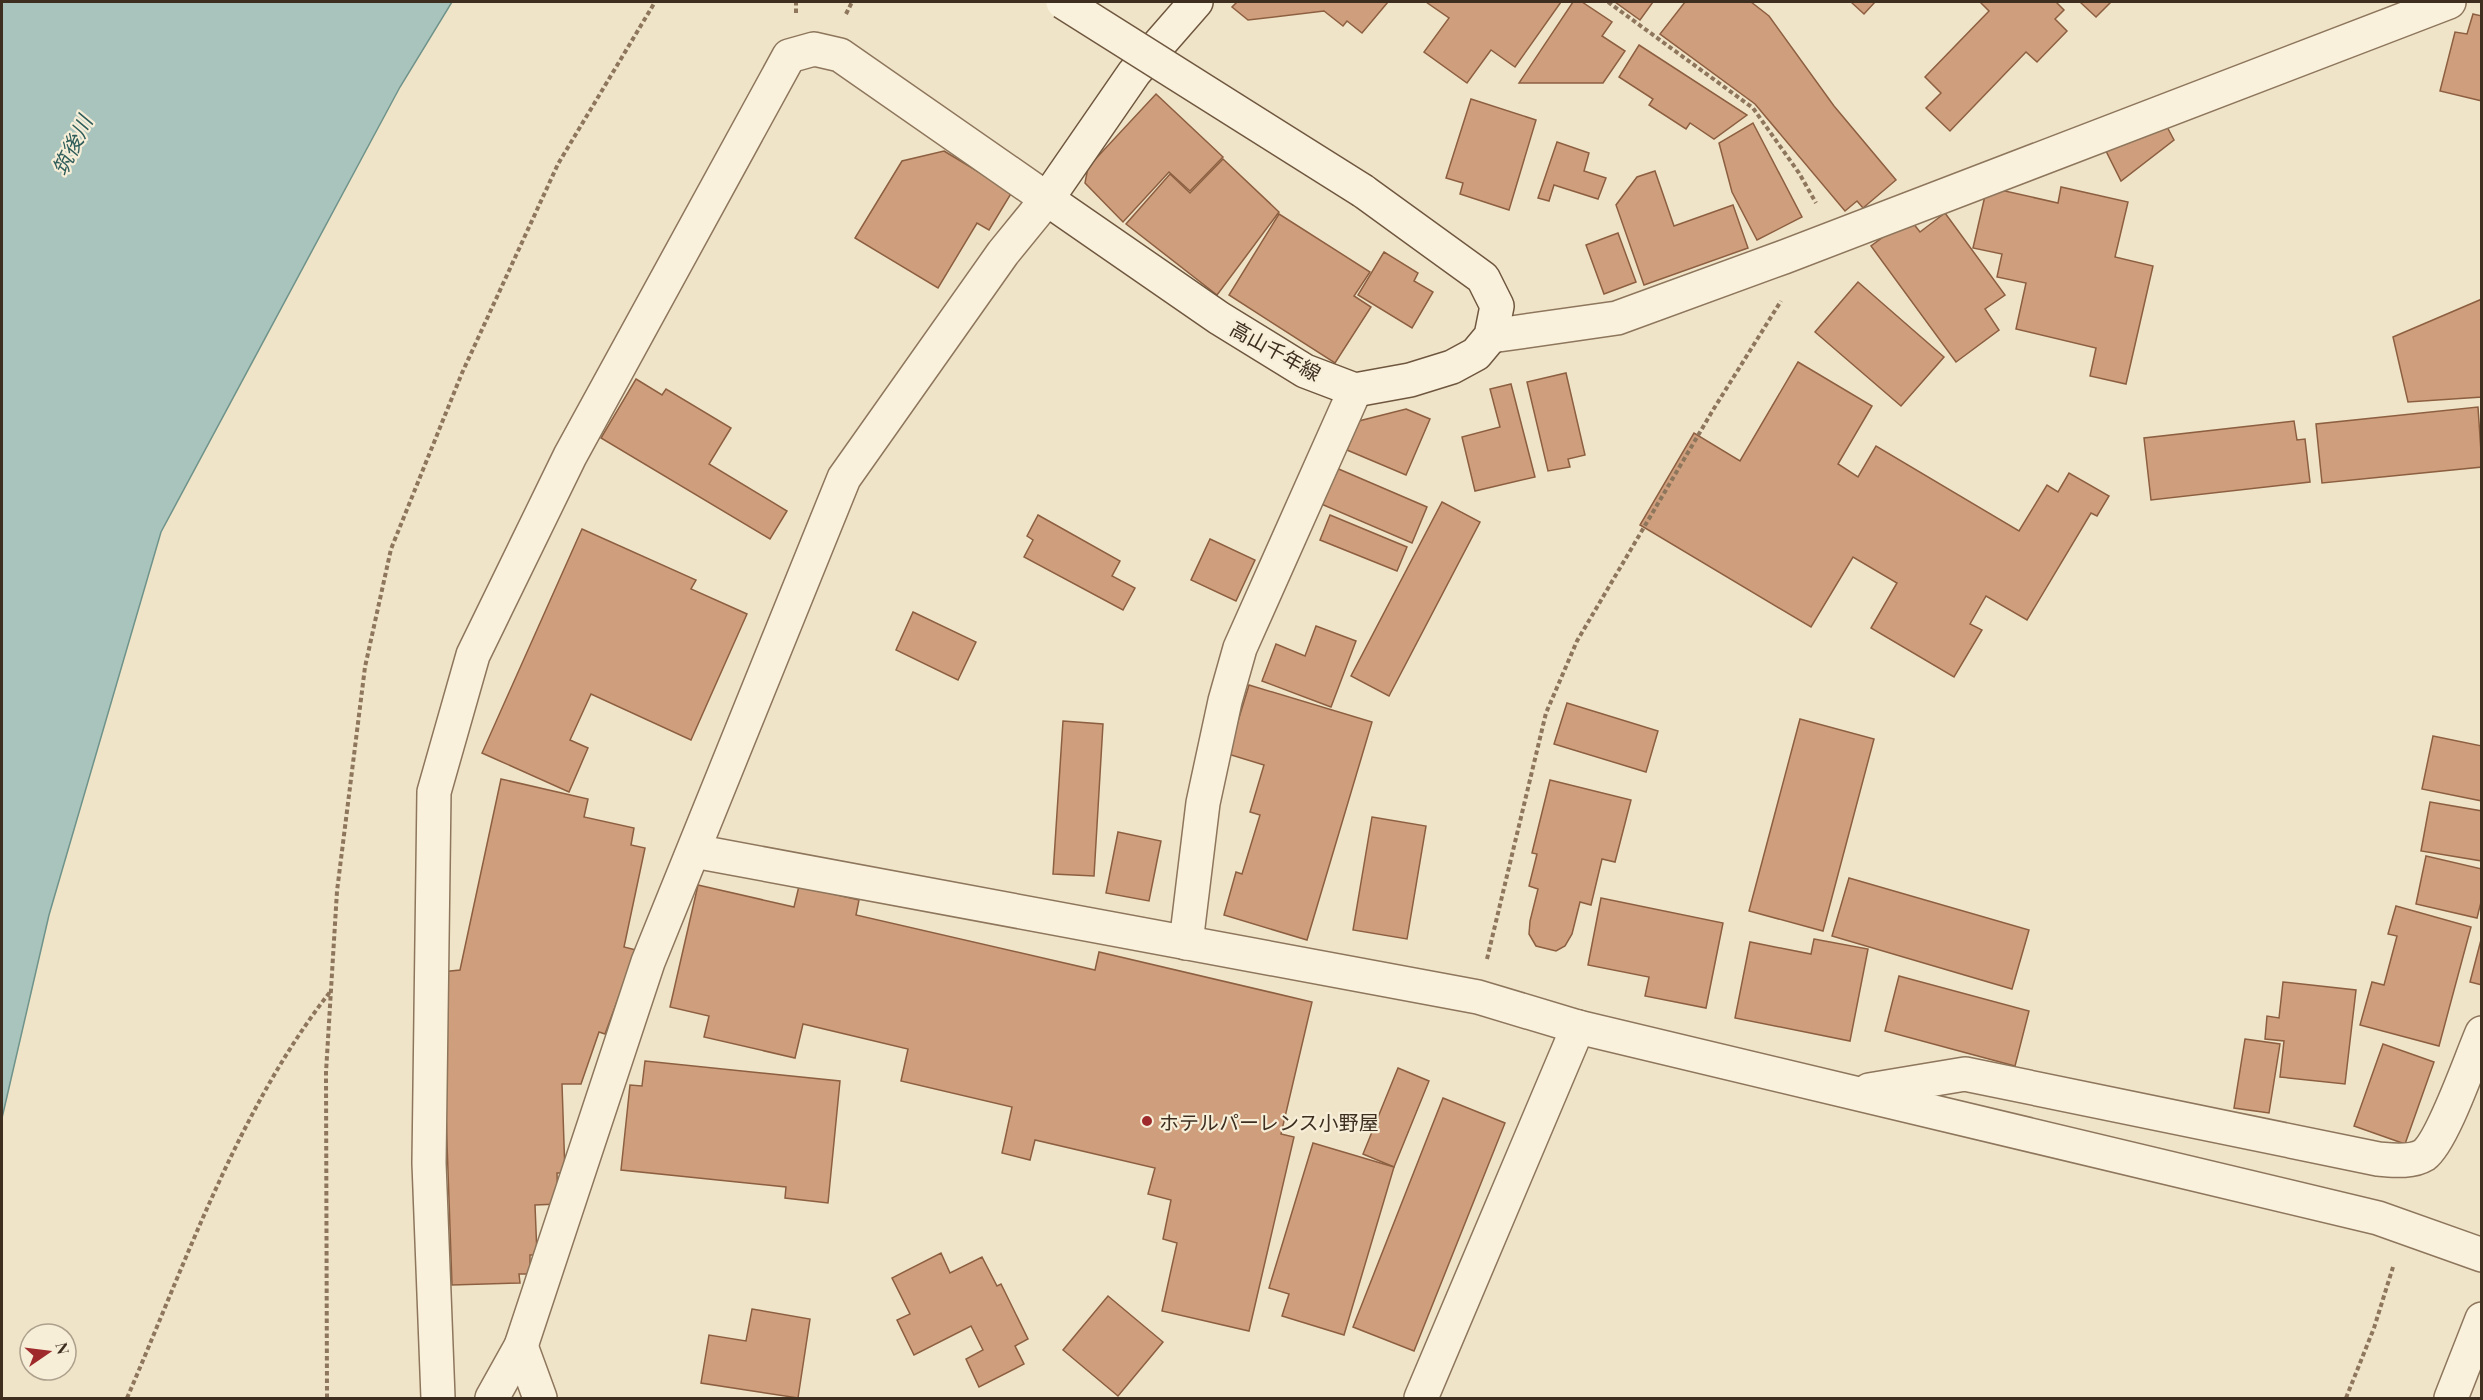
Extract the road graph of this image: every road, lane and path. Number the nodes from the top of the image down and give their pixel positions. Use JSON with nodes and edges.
{"nodes":[{"id":1,"x":655,"y":2,"type":"edge"},
{"id":2,"x":1063,"y":2,"type":"edge"},
{"id":3,"x":1196,"y":2,"type":"edge"},
{"id":4,"x":1608,"y":2,"type":"edge"},
{"id":5,"x":2449,"y":2,"type":"edge"},
{"id":6,"x":1047,"y":199,"type":"junction"},
{"id":7,"x":1835,"y":238,"type":"junction"},
{"id":8,"x":1785,"y":257,"type":"junction"},
{"id":9,"x":1491,"y":336,"type":"junction"},
{"id":10,"x":1354,"y":390,"type":"junction"},
{"id":11,"x":694,"y":851,"type":"junction"},
{"id":12,"x":1186,"y":943,"type":"junction"},
{"id":13,"x":330,"y":991,"type":"junction"},
{"id":14,"x":1478,"y":998,"type":"junction"},
{"id":15,"x":1578,"y":1027,"type":"junction"},
{"id":16,"x":2481,"y":1033,"type":"edge"},
{"id":17,"x":1855,"y":1092,"type":"junction"},
{"id":18,"x":2481,"y":1255,"type":"edge"},
{"id":19,"x":2394,"y":1266,"type":"dead end"},
{"id":20,"x":2481,"y":1319,"type":"edge"},
{"id":21,"x":521,"y":1346,"type":"junction"},
{"id":22,"x":127,"y":1398,"type":"edge"},
{"id":23,"x":327,"y":1398,"type":"edge"},
{"id":24,"x":438,"y":1398,"type":"edge"},
{"id":25,"x":492,"y":1398,"type":"edge"},
{"id":26,"x":540,"y":1398,"type":"edge"},
{"id":27,"x":1421,"y":1398,"type":"edge"},
{"id":28,"x":2346,"y":1398,"type":"edge"},
{"id":29,"x":2451,"y":1398,"type":"edge"}],
"edges":[{"from":1,"to":13,"type":"path"},
{"from":2,"to":9,"type":"street","bridge":true},
{"from":3,"to":6,"type":"street"},
{"from":4,"to":7,"type":"path"},
{"from":5,"to":7,"type":"street"},
{"from":6,"to":10,"type":"street","name":"高山千年線"},
{"from":6,"to":11,"type":"street"},
{"from":6,"to":24,"type":"street","name":"高山千年線"},
{"from":7,"to":8,"type":"street"},
{"from":8,"to":9,"type":"street"},
{"from":8,"to":14,"type":"path"},
{"from":9,"to":10,"type":"street"},
{"from":10,"to":12,"type":"street"},
{"from":11,"to":12,"type":"street"},
{"from":11,"to":21,"type":"street"},
{"from":12,"to":14,"type":"street"},
{"from":13,"to":22,"type":"path"},
{"from":13,"to":23,"type":"path"},
{"from":14,"to":15,"type":"street"},
{"from":15,"to":17,"type":"street"},
{"from":15,"to":27,"type":"street"},
{"from":16,"to":17,"type":"street"},
{"from":17,"to":18,"type":"street"},
{"from":19,"to":28,"type":"path"},
{"from":20,"to":29,"type":"street"},
{"from":21,"to":25,"type":"street"},
{"from":21,"to":26,"type":"street"}]}
